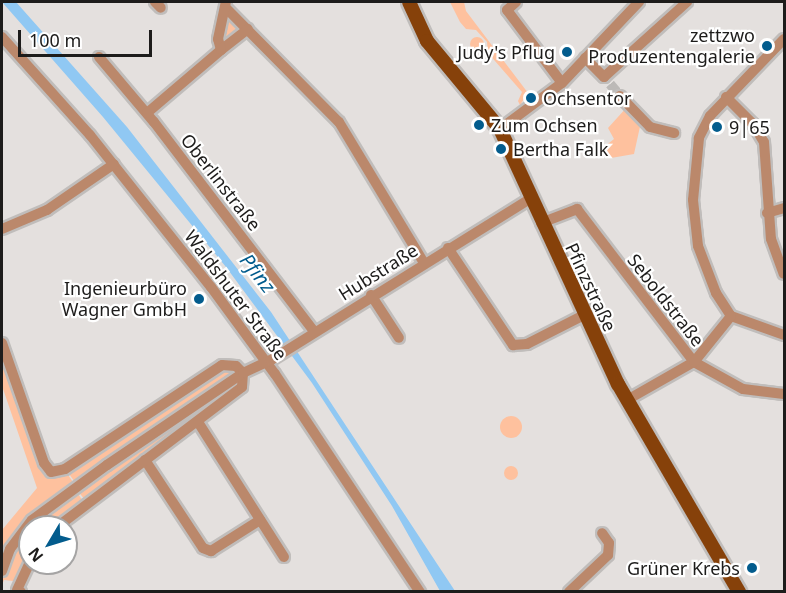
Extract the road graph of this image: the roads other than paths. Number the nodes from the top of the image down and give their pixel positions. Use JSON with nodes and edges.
{"nodes":[{"id":1,"x":409,"y":2,"type":"edge"},
{"id":2,"x":516,"y":2,"type":"edge"},
{"id":3,"x":639,"y":2,"type":"edge"},
{"id":4,"x":687,"y":2,"type":"edge"},
{"id":5,"x":225,"y":4,"type":"edge"},
{"id":6,"x":248,"y":29,"type":"junction"},
{"id":7,"x":2,"y":36,"type":"edge"},
{"id":8,"x":784,"y":39,"type":"edge"},
{"id":9,"x":221,"y":50,"type":"junction"},
{"id":10,"x":99,"y":57,"type":"dead end"},
{"id":11,"x":585,"y":58,"type":"junction"},
{"id":12,"x":562,"y":83,"type":"junction"},
{"id":13,"x":620,"y":96,"type":"tunnel mouth"},
{"id":14,"x":726,"y":97,"type":"junction"},
{"id":15,"x":147,"y":114,"type":"junction"},
{"id":16,"x":500,"y":129,"type":"junction"},
{"id":17,"x":674,"y":133,"type":"dead end"},
{"id":18,"x":114,"y":164,"type":"junction"},
{"id":19,"x":530,"y":199,"type":"junction"},
{"id":20,"x":784,"y":208,"type":"edge"},
{"id":21,"x":767,"y":213,"type":"junction"},
{"id":22,"x":542,"y":223,"type":"junction"},
{"id":23,"x":2,"y":229,"type":"edge"},
{"id":24,"x":448,"y":248,"type":"junction"},
{"id":25,"x":424,"y":263,"type":"junction"},
{"id":26,"x":784,"y":274,"type":"edge"},
{"id":27,"x":370,"y":295,"type":"junction"},
{"id":28,"x":584,"y":315,"type":"junction"},
{"id":29,"x":731,"y":316,"type":"junction"},
{"id":30,"x":314,"y":331,"type":"junction"},
{"id":31,"x":784,"y":334,"type":"edge"},
{"id":32,"x":399,"y":338,"type":"dead end"},
{"id":33,"x":2,"y":343,"type":"edge"},
{"id":34,"x":267,"y":361,"type":"junction"},
{"id":35,"x":694,"y":362,"type":"junction"},
{"id":36,"x":243,"y":373,"type":"junction"},
{"id":37,"x":784,"y":394,"type":"edge"},
{"id":38,"x":627,"y":400,"type":"junction"},
{"id":39,"x":198,"y":422,"type":"junction"},
{"id":40,"x":145,"y":460,"type":"junction"},
{"id":41,"x":73,"y":515,"type":"edge"},
{"id":42,"x":260,"y":520,"type":"junction"},
{"id":43,"x":602,"y":533,"type":"dead end"},
{"id":44,"x":284,"y":557,"type":"dead end"},
{"id":45,"x":2,"y":571,"type":"edge"},
{"id":46,"x":25,"y":575,"type":"edge"},
{"id":47,"x":19,"y":591,"type":"edge"},
{"id":48,"x":420,"y":591,"type":"edge"},
{"id":49,"x":569,"y":591,"type":"edge"},
{"id":50,"x":738,"y":591,"type":"edge"}],
"edges":[{"from":1,"to":16,"type":"main road","name":"Pfinzstraße"},
{"from":2,"to":12,"type":"street"},
{"from":3,"to":11,"type":"street"},
{"from":4,"to":11,"type":"street"},
{"from":5,"to":6,"type":"street"},
{"from":5,"to":9,"type":"street"},
{"from":6,"to":9,"type":"street"},
{"from":6,"to":25,"type":"street"},
{"from":7,"to":18,"type":"street","name":"Waldshuter Straße"},
{"from":8,"to":14,"type":"street"},
{"from":9,"to":15,"type":"street"},
{"from":10,"to":15,"type":"street","name":"Oberlinstraße"},
{"from":11,"to":12,"type":"street"},
{"from":12,"to":16,"type":"street"},
{"from":13,"to":17,"type":"street"},
{"from":14,"to":21,"type":"street"},
{"from":14,"to":29,"type":"street"},
{"from":15,"to":30,"type":"street","name":"Oberlinstraße"},
{"from":16,"to":19,"type":"main road","name":"Pfinzstraße"},
{"from":18,"to":23,"type":"street"},
{"from":18,"to":34,"type":"street","name":"Waldshuter Straße"},
{"from":19,"to":22,"type":"main road","name":"Pfinzstraße"},
{"from":19,"to":24,"type":"street","name":"Hubstraße"},
{"from":20,"to":21,"type":"street"},
{"from":21,"to":26,"type":"street"},
{"from":22,"to":28,"type":"main road","name":"Pfinzstraße"},
{"from":22,"to":35,"type":"street","name":"Seboldstraße"},
{"from":24,"to":25,"type":"street","name":"Hubstraße"},
{"from":24,"to":28,"type":"street"},
{"from":25,"to":27,"type":"street","name":"Hubstraße"},
{"from":27,"to":30,"type":"street","name":"Hubstraße"},
{"from":27,"to":32,"type":"street"},
{"from":28,"to":38,"type":"main road","name":"Pfinzstraße"},
{"from":29,"to":31,"type":"street"},
{"from":29,"to":35,"type":"street"},
{"from":30,"to":34,"type":"street","name":"Hubstraße"},
{"from":33,"to":36,"type":"street"},
{"from":34,"to":36,"type":"street","name":"Hubstraße"},
{"from":34,"to":48,"type":"street","name":"Waldshuter Straße"},
{"from":35,"to":37,"type":"street","name":"Seboldstraße"},
{"from":35,"to":38,"type":"street"},
{"from":36,"to":39,"type":"street"},
{"from":36,"to":45,"type":"street","name":"Hubstraße"},
{"from":38,"to":50,"type":"main road","name":"Pfinzstraße"},
{"from":39,"to":40,"type":"street"},
{"from":39,"to":42,"type":"street"},
{"from":40,"to":41,"type":"street"},
{"from":40,"to":42,"type":"street"},
{"from":42,"to":44,"type":"street"},
{"from":43,"to":49,"type":"street"},
{"from":46,"to":47,"type":"street"}]}
